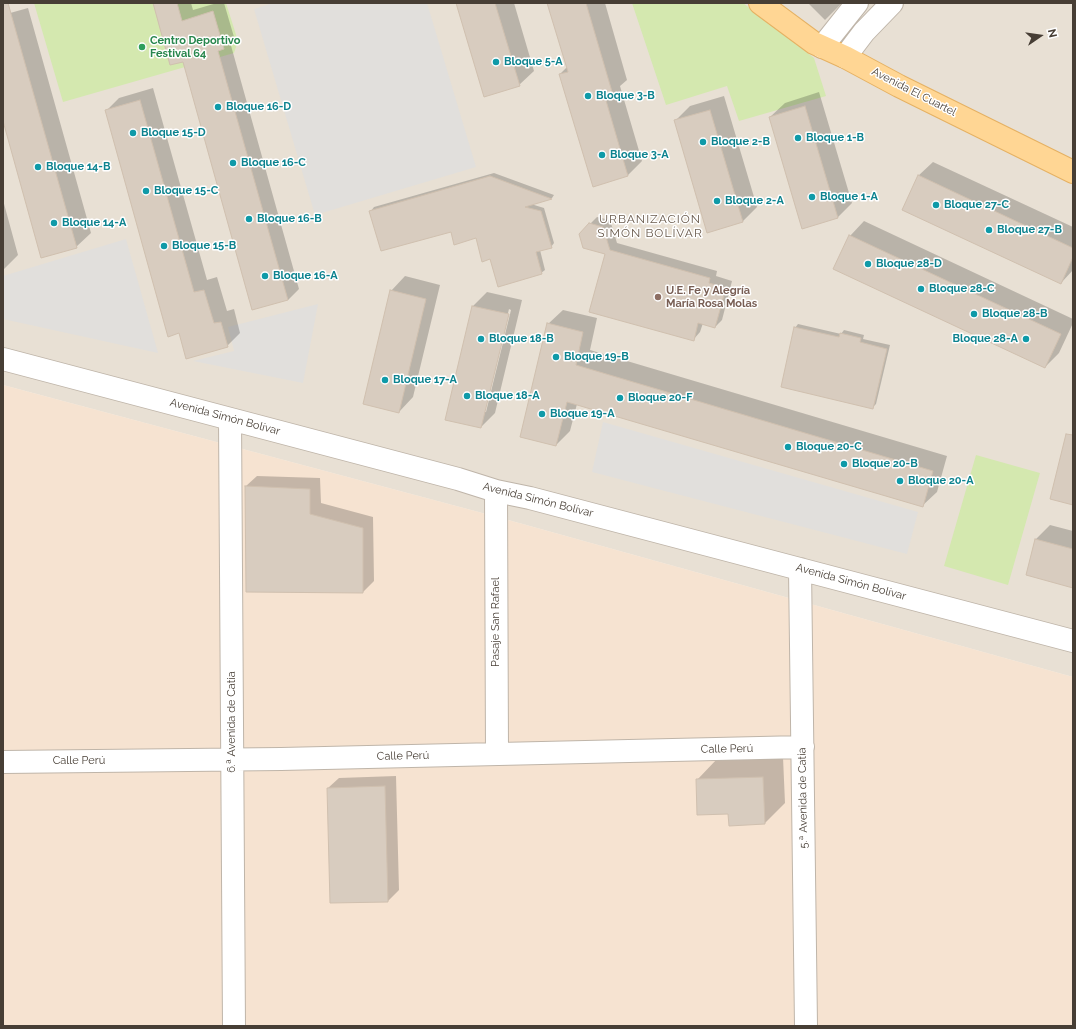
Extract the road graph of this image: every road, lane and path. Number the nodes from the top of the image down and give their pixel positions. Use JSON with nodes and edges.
{"nodes":[{"id":1,"x":760,"y":3,"type":"edge"},
{"id":2,"x":857,"y":3,"type":"edge"},
{"id":3,"x":892,"y":3,"type":"edge"},
{"id":4,"x":822,"y":47,"type":"junction"},
{"id":5,"x":845,"y":57,"type":"junction"},
{"id":6,"x":1073,"y":172,"type":"edge"},
{"id":7,"x":3,"y":359,"type":"edge"},
{"id":8,"x":230,"y":419,"type":"junction"},
{"id":9,"x":496,"y":491,"type":"junction"},
{"id":10,"x":800,"y":569,"type":"junction"},
{"id":11,"x":1073,"y":641,"type":"edge"},
{"id":12,"x":803,"y":747,"type":"junction"},
{"id":13,"x":497,"y":754,"type":"junction"},
{"id":14,"x":232,"y":760,"type":"junction"},
{"id":15,"x":3,"y":762,"type":"edge"},
{"id":16,"x":234,"y":1026,"type":"edge"},
{"id":17,"x":806,"y":1026,"type":"edge"}],
"edges":[{"from":1,"to":4,"type":"main road","name":"Avenida El Cuartel"},
{"from":2,"to":4,"type":"street"},
{"from":3,"to":5,"type":"street"},
{"from":4,"to":5,"type":"main road","name":"Avenida El Cuartel"},
{"from":5,"to":6,"type":"main road","name":"Avenida El Cuartel"},
{"from":7,"to":8,"type":"street","name":"Avenida Simón Bolívar"},
{"from":8,"to":9,"type":"street","name":"Avenida Simón Bolívar"},
{"from":8,"to":14,"type":"street","name":"6.ª Avenida de Catia"},
{"from":9,"to":10,"type":"street","name":"Avenida Simón Bolívar"},
{"from":9,"to":13,"type":"street","name":"Pasaje San Rafael"},
{"from":10,"to":11,"type":"street","name":"Avenida Simón Bolívar"},
{"from":10,"to":12,"type":"street","name":"5.ª Avenida de Catia"},
{"from":12,"to":13,"type":"street","name":"Calle Perú"},
{"from":12,"to":17,"type":"street","name":"5.ª Avenida de Catia"},
{"from":13,"to":14,"type":"street","name":"Calle Perú"},
{"from":14,"to":15,"type":"street","name":"Calle Perú"},
{"from":14,"to":16,"type":"street","name":"6.ª Avenida de Catia"}]}
